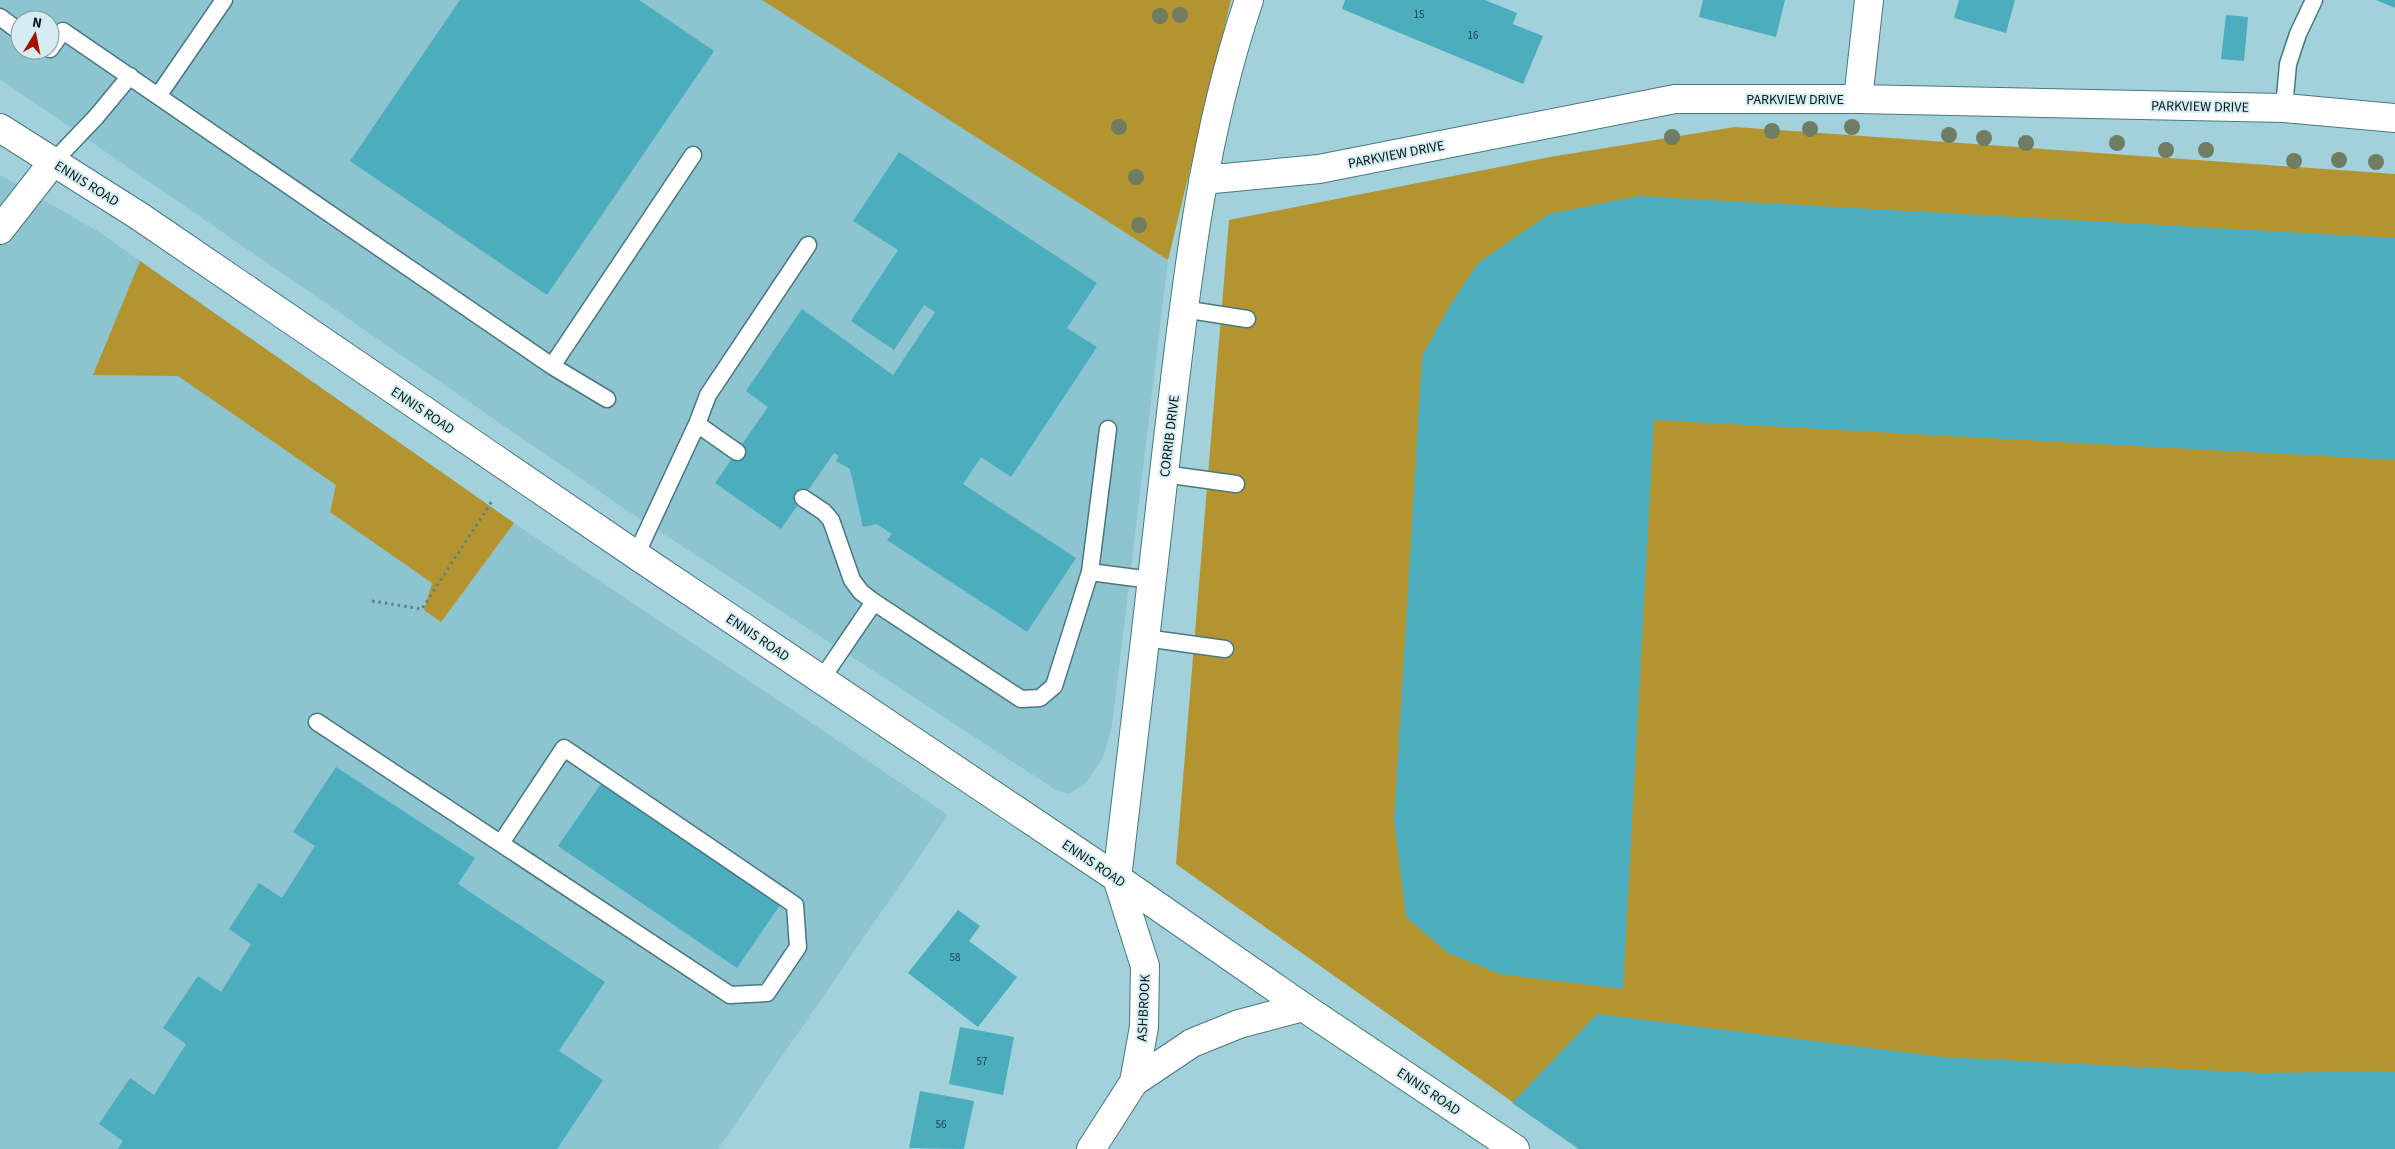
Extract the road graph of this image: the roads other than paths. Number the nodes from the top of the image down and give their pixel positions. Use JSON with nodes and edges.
{"nodes":[{"id":1,"x":224,"y":0,"type":"edge"},
{"id":2,"x":1248,"y":0,"type":"edge"},
{"id":3,"x":1869,"y":0,"type":"edge"},
{"id":4,"x":2314,"y":0,"type":"edge"},
{"id":5,"x":60,"y":35,"type":"edge"},
{"id":6,"x":130,"y":76,"type":"junction"},
{"id":7,"x":158,"y":96,"type":"junction"},
{"id":8,"x":1858,"y":99,"type":"junction"},
{"id":9,"x":2284,"y":108,"type":"junction"},
{"id":10,"x":2395,"y":118,"type":"edge"},
{"id":11,"x":0,"y":128,"type":"edge"},
{"id":12,"x":693,"y":154,"type":"dead end"},
{"id":13,"x":53,"y":162,"type":"junction"},
{"id":14,"x":1203,"y":180,"type":"junction"},
{"id":15,"x":0,"y":230,"type":"edge"},
{"id":16,"x":808,"y":245,"type":"dead end"},
{"id":17,"x":1183,"y":309,"type":"junction"},
{"id":18,"x":1248,"y":319,"type":"dead end"},
{"id":19,"x":552,"y":366,"type":"junction"},
{"id":20,"x":607,"y":399,"type":"dead end"},
{"id":21,"x":697,"y":424,"type":"junction"},
{"id":22,"x":1108,"y":429,"type":"dead end"},
{"id":23,"x":737,"y":452,"type":"dead end"},
{"id":24,"x":1164,"y":474,"type":"junction"},
{"id":25,"x":1236,"y":484,"type":"dead end"},
{"id":26,"x":803,"y":498,"type":"dead end"},
{"id":27,"x":636,"y":556,"type":"junction"},
{"id":28,"x":1090,"y":572,"type":"junction"},
{"id":29,"x":1151,"y":580,"type":"junction"},
{"id":30,"x":874,"y":602,"type":"junction"},
{"id":31,"x":1145,"y":638,"type":"junction"},
{"id":32,"x":1225,"y":648,"type":"dead end"},
{"id":33,"x":821,"y":680,"type":"junction"},
{"id":34,"x":317,"y":722,"type":"dead end"},
{"id":35,"x":501,"y":843,"type":"junction"},
{"id":36,"x":1117,"y":878,"type":"junction"},
{"id":37,"x":1303,"y":1007,"type":"junction"},
{"id":38,"x":1134,"y":1082,"type":"junction"},
{"id":39,"x":1091,"y":1149,"type":"edge"},
{"id":40,"x":1515,"y":1149,"type":"edge"}],
"edges":[{"from":1,"to":7,"type":"lane"},
{"from":2,"to":14,"type":"street","name":"CORRIB DRIVE"},
{"from":3,"to":8,"type":"street"},
{"from":4,"to":9,"type":"lane"},
{"from":5,"to":6,"type":"lane"},
{"from":6,"to":7,"type":"lane"},
{"from":6,"to":13,"type":"lane"},
{"from":7,"to":19,"type":"lane"},
{"from":8,"to":9,"type":"street","name":"PARKVIEW DRIVE"},
{"from":8,"to":14,"type":"street","name":"PARKVIEW DRIVE"},
{"from":9,"to":10,"type":"street","name":"PARKVIEW DRIVE"},
{"from":11,"to":13,"type":"street","name":"ENNIS ROAD"},
{"from":12,"to":19,"type":"lane"},
{"from":13,"to":15,"type":"street"},
{"from":13,"to":27,"type":"street","name":"ENNIS ROAD"},
{"from":14,"to":17,"type":"street","name":"CORRIB DRIVE"},
{"from":16,"to":21,"type":"lane"},
{"from":17,"to":18,"type":"lane"},
{"from":17,"to":24,"type":"street","name":"CORRIB DRIVE"},
{"from":19,"to":20,"type":"lane"},
{"from":21,"to":23,"type":"lane"},
{"from":21,"to":27,"type":"lane"},
{"from":22,"to":28,"type":"lane"},
{"from":24,"to":25,"type":"lane"},
{"from":24,"to":29,"type":"street","name":"CORRIB DRIVE"},
{"from":26,"to":30,"type":"lane"},
{"from":27,"to":33,"type":"street","name":"ENNIS ROAD"},
{"from":28,"to":29,"type":"lane"},
{"from":28,"to":30,"type":"lane"},
{"from":29,"to":31,"type":"street","name":"CORRIB DRIVE"},
{"from":30,"to":33,"type":"lane"},
{"from":31,"to":32,"type":"lane"},
{"from":31,"to":36,"type":"street","name":"CORRIB DRIVE"},
{"from":33,"to":36,"type":"street","name":"ENNIS ROAD"},
{"from":34,"to":35,"type":"lane"},
{"from":35,"to":35,"type":"lane"},
{"from":36,"to":37,"type":"street","name":"ENNIS ROAD"},
{"from":36,"to":38,"type":"street","name":"ASHBROOK"},
{"from":37,"to":38,"type":"street","name":"ASHBROOK"},
{"from":37,"to":40,"type":"street","name":"ENNIS ROAD"},
{"from":38,"to":39,"type":"street","name":"ASHBROOK"}]}
